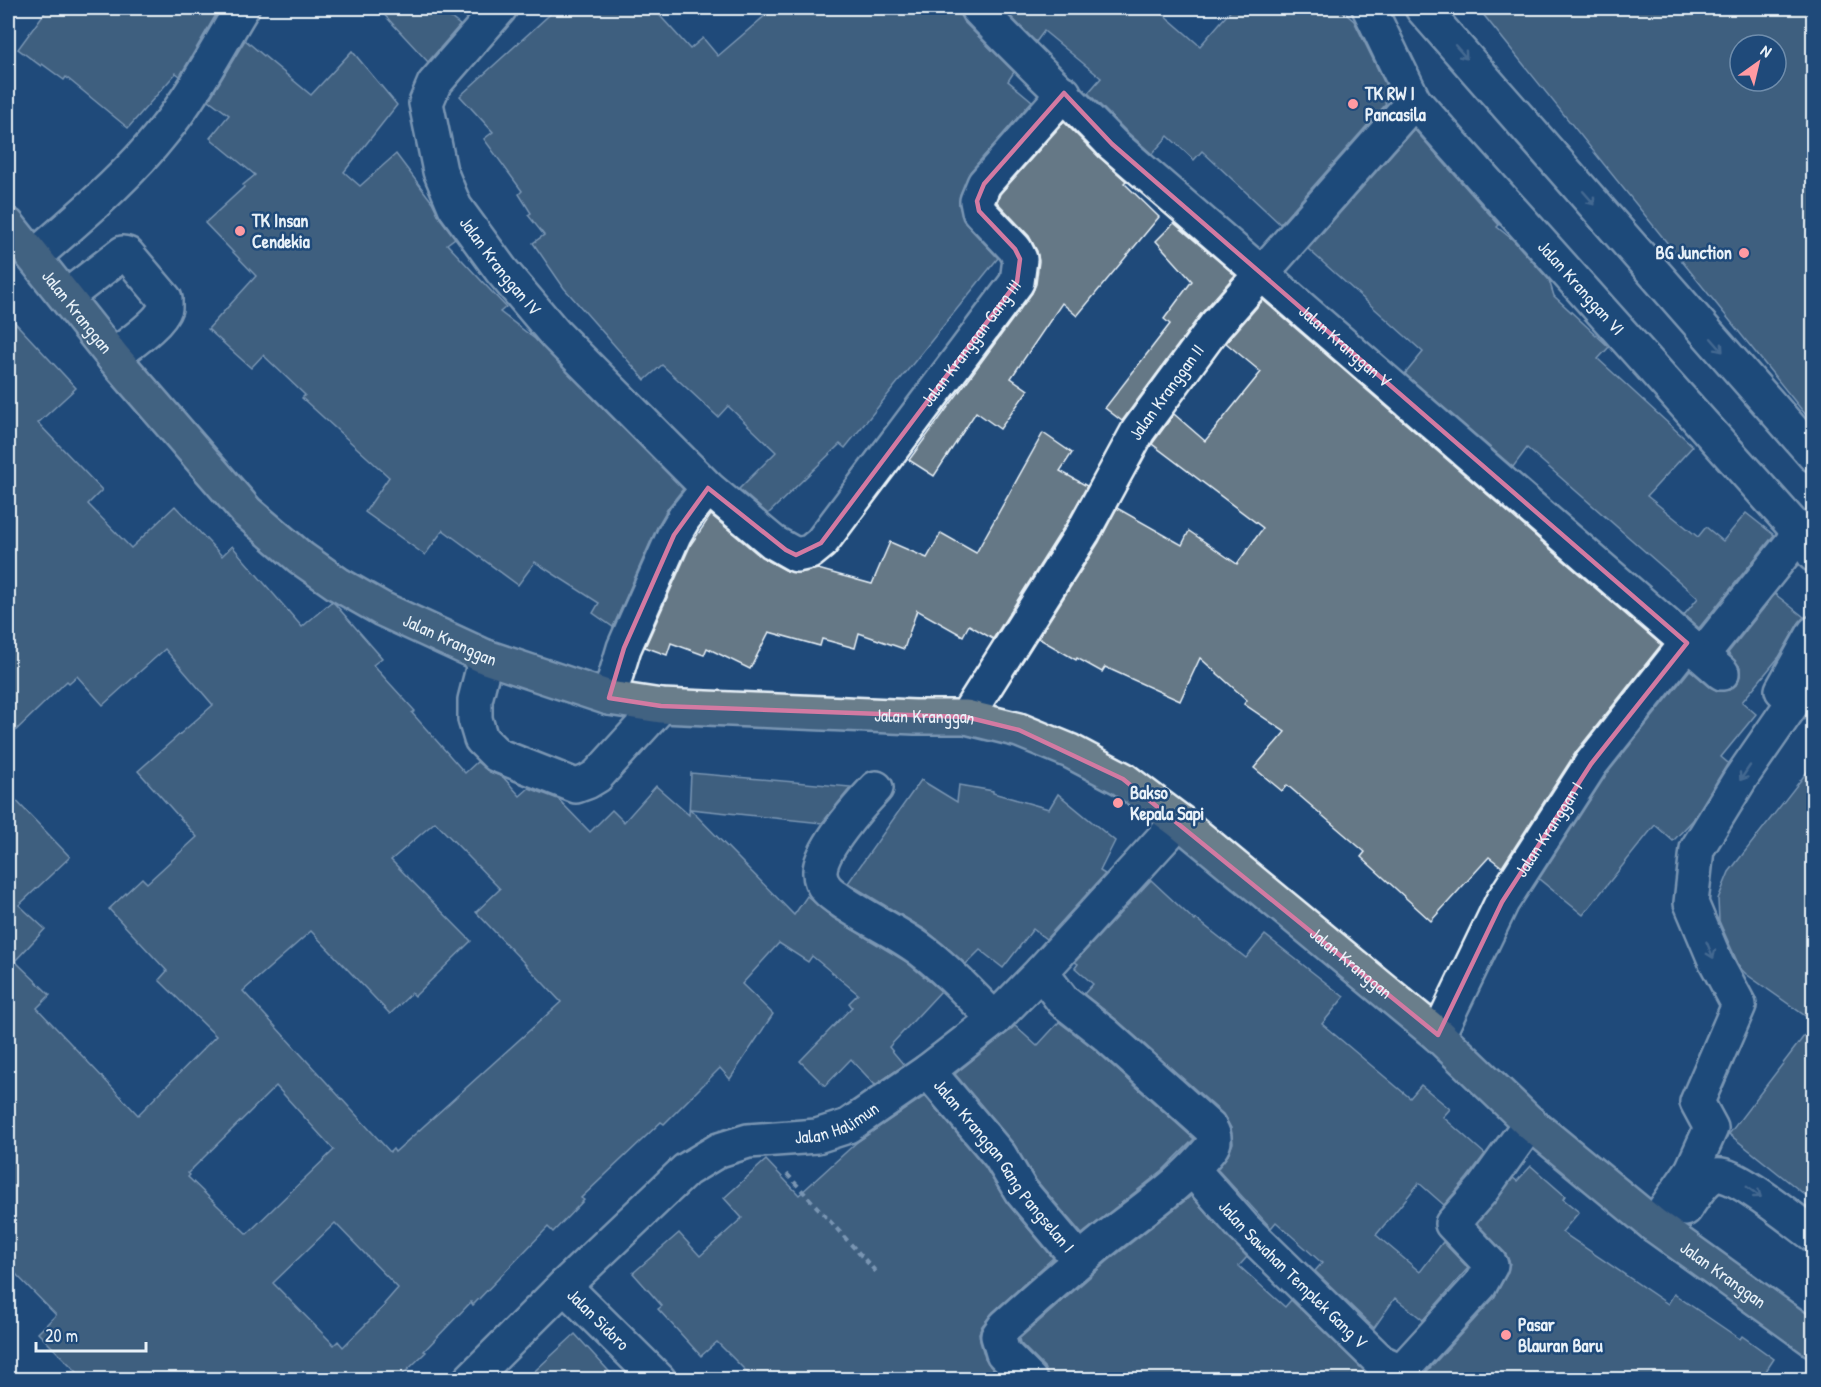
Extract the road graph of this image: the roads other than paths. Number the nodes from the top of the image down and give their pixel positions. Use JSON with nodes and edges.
{"nodes":[{"id":1,"x":242,"y":8,"type":"edge"},
{"id":2,"x":500,"y":8,"type":"edge"},
{"id":3,"x":977,"y":8,"type":"edge"},
{"id":4,"x":1369,"y":8,"type":"edge"},
{"id":5,"x":1422,"y":8,"type":"edge"},
{"id":6,"x":1064,"y":93,"type":"junction"},
{"id":7,"x":1414,"y":101,"type":"junction"},
{"id":8,"x":8,"y":225,"type":"edge"},
{"id":9,"x":34,"y":257,"type":"junction"},
{"id":10,"x":1262,"y":273,"type":"junction"},
{"id":11,"x":66,"y":297,"type":"junction"},
{"id":12,"x":113,"y":357,"type":"junction"},
{"id":13,"x":1814,"y":455,"type":"edge"},
{"id":14,"x":708,"y":488,"type":"junction"},
{"id":15,"x":1807,"y":544,"type":"edge"},
{"id":16,"x":796,"y":555,"type":"joint"},
{"id":17,"x":1814,"y":633,"type":"edge"},
{"id":18,"x":486,"y":657,"type":"junction"},
{"id":19,"x":1704,"y":657,"type":"junction"},
{"id":20,"x":1814,"y":672,"type":"edge"},
{"id":21,"x":609,"y":698,"type":"junction"},
{"id":22,"x":661,"y":706,"type":"junction"},
{"id":23,"x":966,"y":717,"type":"junction"},
{"id":24,"x":1731,"y":753,"type":"dead end"},
{"id":25,"x":876,"y":788,"type":"dead end"},
{"id":26,"x":1179,"y":821,"type":"junction"},
{"id":27,"x":1041,"y":972,"type":"junction"},
{"id":28,"x":995,"y":1019,"type":"junction"},
{"id":29,"x":1438,"y":1035,"type":"junction"},
{"id":30,"x":928,"y":1071,"type":"junction"},
{"id":31,"x":1530,"y":1123,"type":"junction"},
{"id":32,"x":1201,"y":1159,"type":"junction"},
{"id":33,"x":1699,"y":1175,"type":"junction"},
{"id":34,"x":1659,"y":1230,"type":"junction"},
{"id":35,"x":1814,"y":1235,"type":"edge"},
{"id":36,"x":1079,"y":1260,"type":"junction"},
{"id":37,"x":564,"y":1286,"type":"junction"},
{"id":38,"x":1814,"y":1340,"type":"edge"},
{"id":39,"x":470,"y":1380,"type":"edge"},
{"id":40,"x":659,"y":1380,"type":"edge"},
{"id":41,"x":1030,"y":1380,"type":"edge"}],
"edges":[{"from":1,"to":9,"type":"street"},
{"from":2,"to":14,"type":"street","name":"Jalan Kranggan IV"},
{"from":3,"to":6,"type":"street","name":"Jalan Kranggan V"},
{"from":4,"to":7,"type":"street","name":"Jalan Kranggan VI"},
{"from":5,"to":13,"type":"street","one_way":true},
{"from":6,"to":10,"type":"street","name":"Jalan Kranggan V"},
{"from":6,"to":16,"type":"street","name":"Jalan Kranggan Gang III"},
{"from":7,"to":10,"type":"street","name":"Jalan Kranggan II"},
{"from":7,"to":15,"type":"street","name":"Jalan Kranggan VI"},
{"from":8,"to":9,"type":"main road","name":"Jalan Kranggan"},
{"from":9,"to":11,"type":"main road","name":"Jalan Kranggan"},
{"from":10,"to":19,"type":"street","name":"Jalan Kranggan V"},
{"from":10,"to":23,"type":"street","name":"Jalan Kranggan II"},
{"from":11,"to":12,"type":"main road","name":"Jalan Kranggan"},
{"from":11,"to":12,"type":"street"},
{"from":12,"to":18,"type":"main road","name":"Jalan Kranggan"},
{"from":14,"to":16,"type":"street","name":"Jalan Kranggan IV"},
{"from":14,"to":21,"type":"street"},
{"from":15,"to":19,"type":"street","name":"Jalan Kranggan I"},
{"from":17,"to":24,"type":"street"},
{"from":18,"to":21,"type":"main road","name":"Jalan Kranggan"},
{"from":18,"to":22,"type":"street"},
{"from":19,"to":29,"type":"street","name":"Jalan Kranggan I"},
{"from":20,"to":33,"type":"street","one_way":true},
{"from":21,"to":22,"type":"main road","name":"Jalan Kranggan"},
{"from":22,"to":23,"type":"main road","name":"Jalan Kranggan"},
{"from":23,"to":26,"type":"main road","name":"Jalan Kranggan"},
{"from":25,"to":28,"type":"street"},
{"from":26,"to":27,"type":"street","name":"Jalan Halimun"},
{"from":26,"to":29,"type":"main road","name":"Jalan Kranggan"},
{"from":27,"to":28,"type":"street","name":"Jalan Halimun"},
{"from":27,"to":32,"type":"street"},
{"from":28,"to":30,"type":"street","name":"Jalan Halimun"},
{"from":29,"to":31,"type":"main road","name":"Jalan Kranggan"},
{"from":30,"to":36,"type":"street","name":"Jalan Kranggan Gang Pangselan I"},
{"from":30,"to":37,"type":"street","name":"Jalan Halimun"},
{"from":31,"to":32,"type":"street","name":"Jalan Sawahan Templek Gang V"},
{"from":31,"to":34,"type":"main road","name":"Jalan Kranggan"},
{"from":32,"to":36,"type":"street"},
{"from":33,"to":34,"type":"street"},
{"from":33,"to":35,"type":"street","one_way":true},
{"from":34,"to":38,"type":"main road","name":"Jalan Kranggan"},
{"from":36,"to":41,"type":"street"},
{"from":37,"to":39,"type":"street","name":"Jalan Halimun"},
{"from":37,"to":40,"type":"street","name":"Jalan Sidoro"}]}
